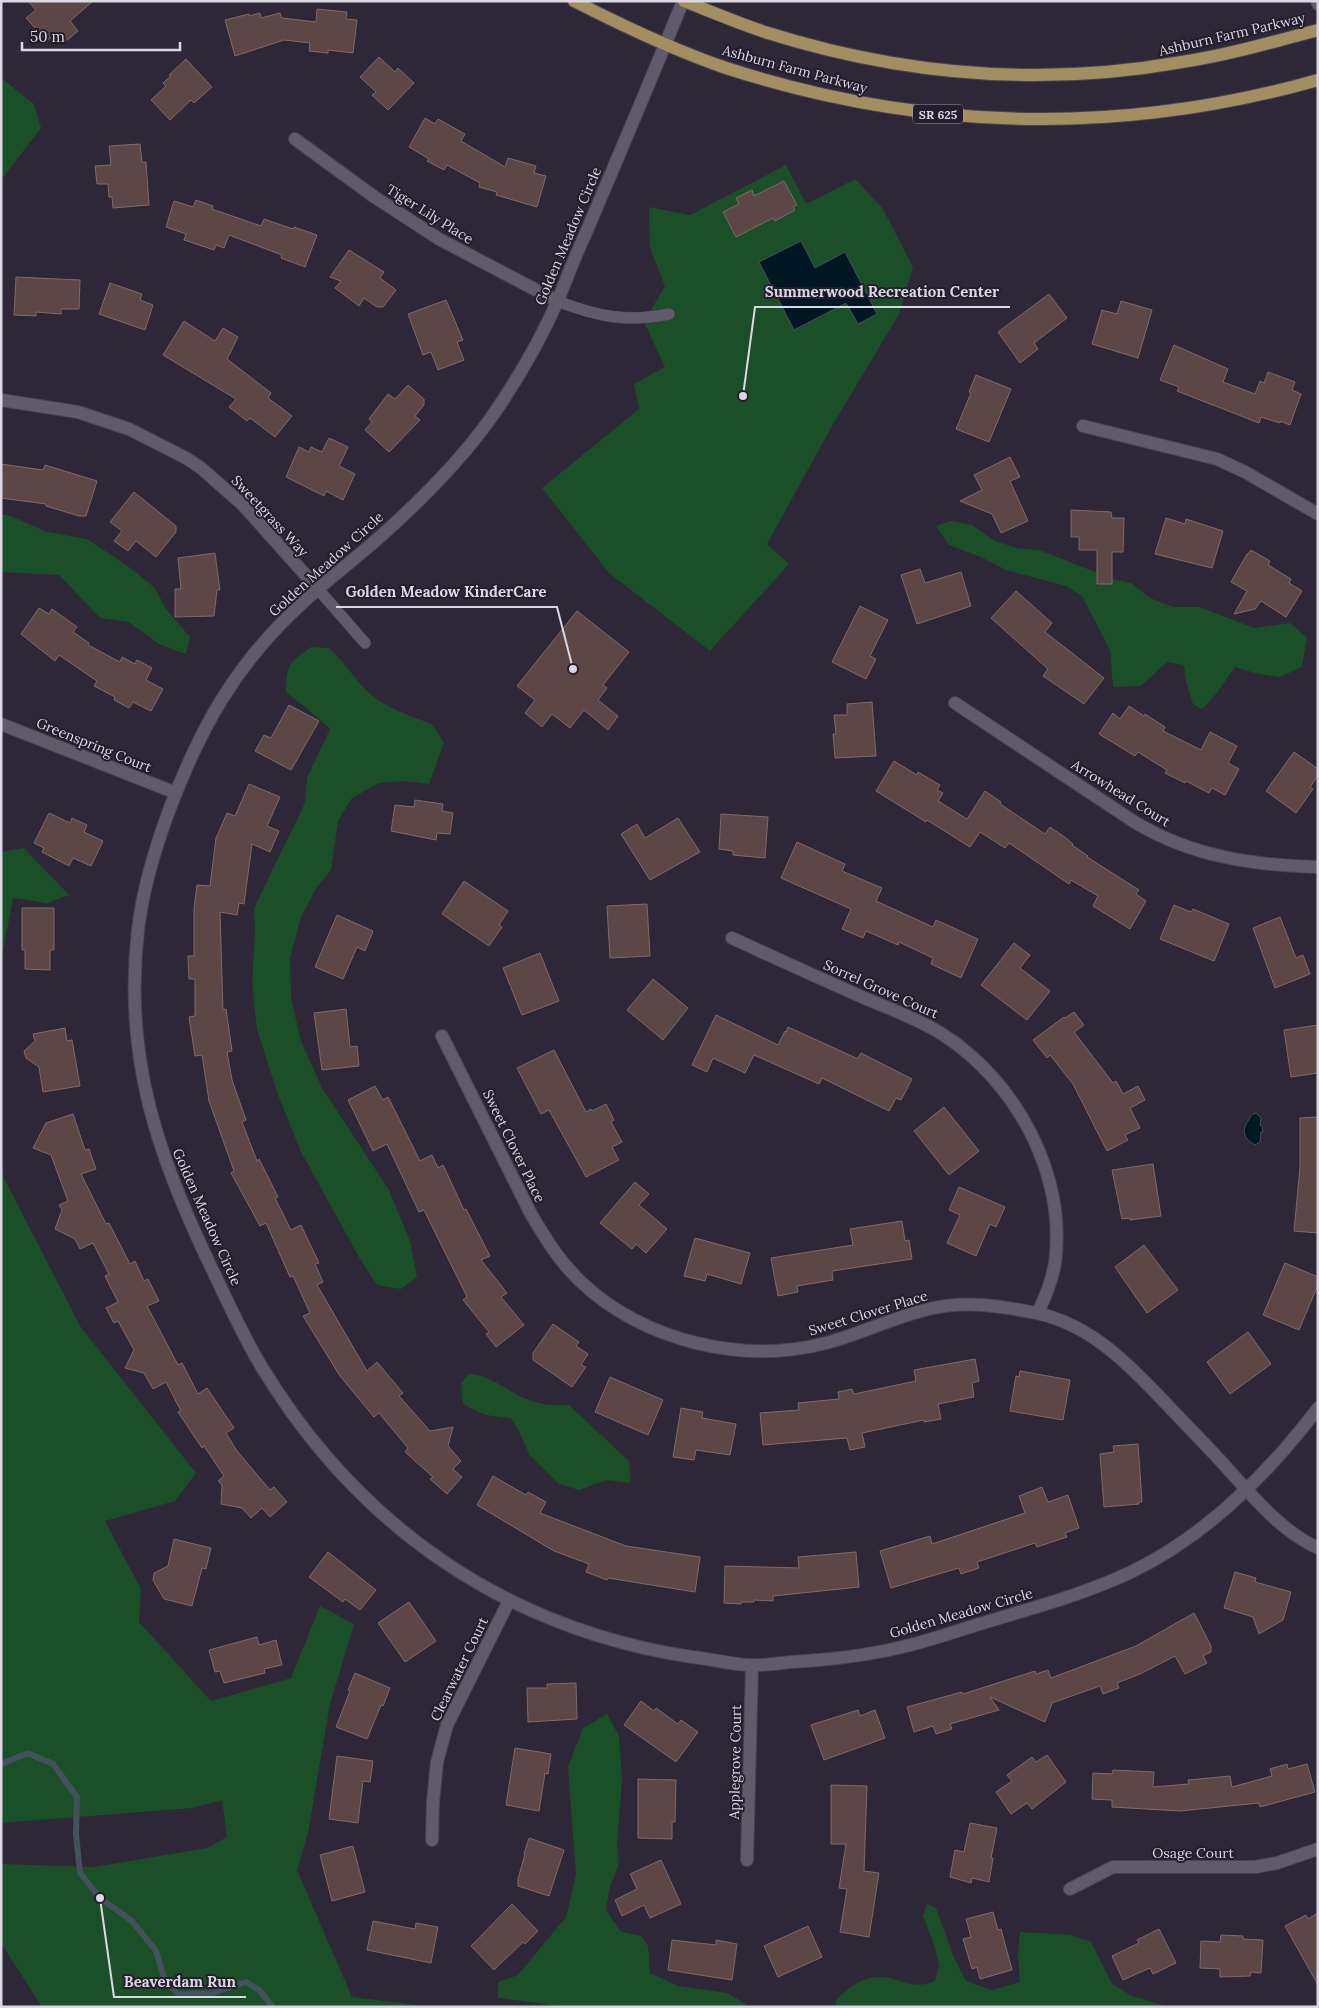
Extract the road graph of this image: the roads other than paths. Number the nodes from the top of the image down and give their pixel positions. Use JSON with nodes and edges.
{"nodes":[{"id":1,"x":574,"y":1,"type":"edge"},
{"id":2,"x":683,"y":1,"type":"edge"},
{"id":3,"x":1318,"y":30,"type":"edge"},
{"id":4,"x":666,"y":45,"type":"junction"},
{"id":5,"x":1318,"y":80,"type":"edge"},
{"id":6,"x":295,"y":139,"type":"dead end"},
{"id":7,"x":557,"y":301,"type":"junction"},
{"id":8,"x":669,"y":314,"type":"dead end"},
{"id":9,"x":1,"y":400,"type":"edge"},
{"id":10,"x":1083,"y":426,"type":"dead end"},
{"id":11,"x":1318,"y":514,"type":"edge"},
{"id":12,"x":318,"y":589,"type":"junction"},
{"id":13,"x":365,"y":643,"type":"dead end"},
{"id":14,"x":956,"y":702,"type":"dead end"},
{"id":15,"x":1,"y":724,"type":"edge"},
{"id":16,"x":176,"y":793,"type":"junction"},
{"id":17,"x":1318,"y":867,"type":"edge"},
{"id":18,"x":732,"y":938,"type":"dead end"},
{"id":19,"x":442,"y":1036,"type":"dead end"},
{"id":20,"x":1038,"y":1313,"type":"junction"},
{"id":21,"x":1318,"y":1408,"type":"edge"},
{"id":22,"x":1246,"y":1490,"type":"junction"},
{"id":23,"x":1318,"y":1548,"type":"edge"},
{"id":24,"x":509,"y":1601,"type":"junction"},
{"id":25,"x":752,"y":1665,"type":"junction"},
{"id":26,"x":432,"y":1840,"type":"dead end"},
{"id":27,"x":1318,"y":1849,"type":"edge"},
{"id":28,"x":747,"y":1860,"type":"dead end"},
{"id":29,"x":1070,"y":1889,"type":"dead end"}],
"edges":[{"from":1,"to":4,"type":"main road","name":"Ashburn Farm Parkway","number":"SR 625"},
{"from":2,"to":3,"type":"main road","name":"Ashburn Farm Parkway"},
{"from":2,"to":4,"type":"street","name":"Golden Meadow Circle"},
{"from":4,"to":5,"type":"main road","name":"Ashburn Farm Parkway","number":"SR 625"},
{"from":4,"to":7,"type":"street","name":"Golden Meadow Circle"},
{"from":6,"to":7,"type":"street","name":"Tiger Lily Place"},
{"from":7,"to":8,"type":"lane"},
{"from":7,"to":12,"type":"street","name":"Golden Meadow Circle"},
{"from":9,"to":12,"type":"street","name":"Sweetgrass Way"},
{"from":10,"to":11,"type":"street"},
{"from":12,"to":13,"type":"lane"},
{"from":12,"to":16,"type":"street","name":"Golden Meadow Circle"},
{"from":14,"to":17,"type":"street","name":"Arrowhead Court"},
{"from":15,"to":16,"type":"street","name":"Greenspring Court"},
{"from":16,"to":24,"type":"street","name":"Golden Meadow Circle"},
{"from":18,"to":20,"type":"street","name":"Sorrel Grove Court"},
{"from":19,"to":20,"type":"street","name":"Sweet Clover Place"},
{"from":20,"to":22,"type":"street","name":"Sweet Clover Place"},
{"from":21,"to":22,"type":"street","name":"Golden Meadow Circle"},
{"from":22,"to":23,"type":"street","name":"Sweet Clover Place"},
{"from":22,"to":25,"type":"street","name":"Golden Meadow Circle"},
{"from":24,"to":25,"type":"street","name":"Golden Meadow Circle"},
{"from":24,"to":26,"type":"street","name":"Clearwater Court"},
{"from":25,"to":28,"type":"street","name":"Applegrove Court"},
{"from":27,"to":29,"type":"street","name":"Osage Court"}]}
